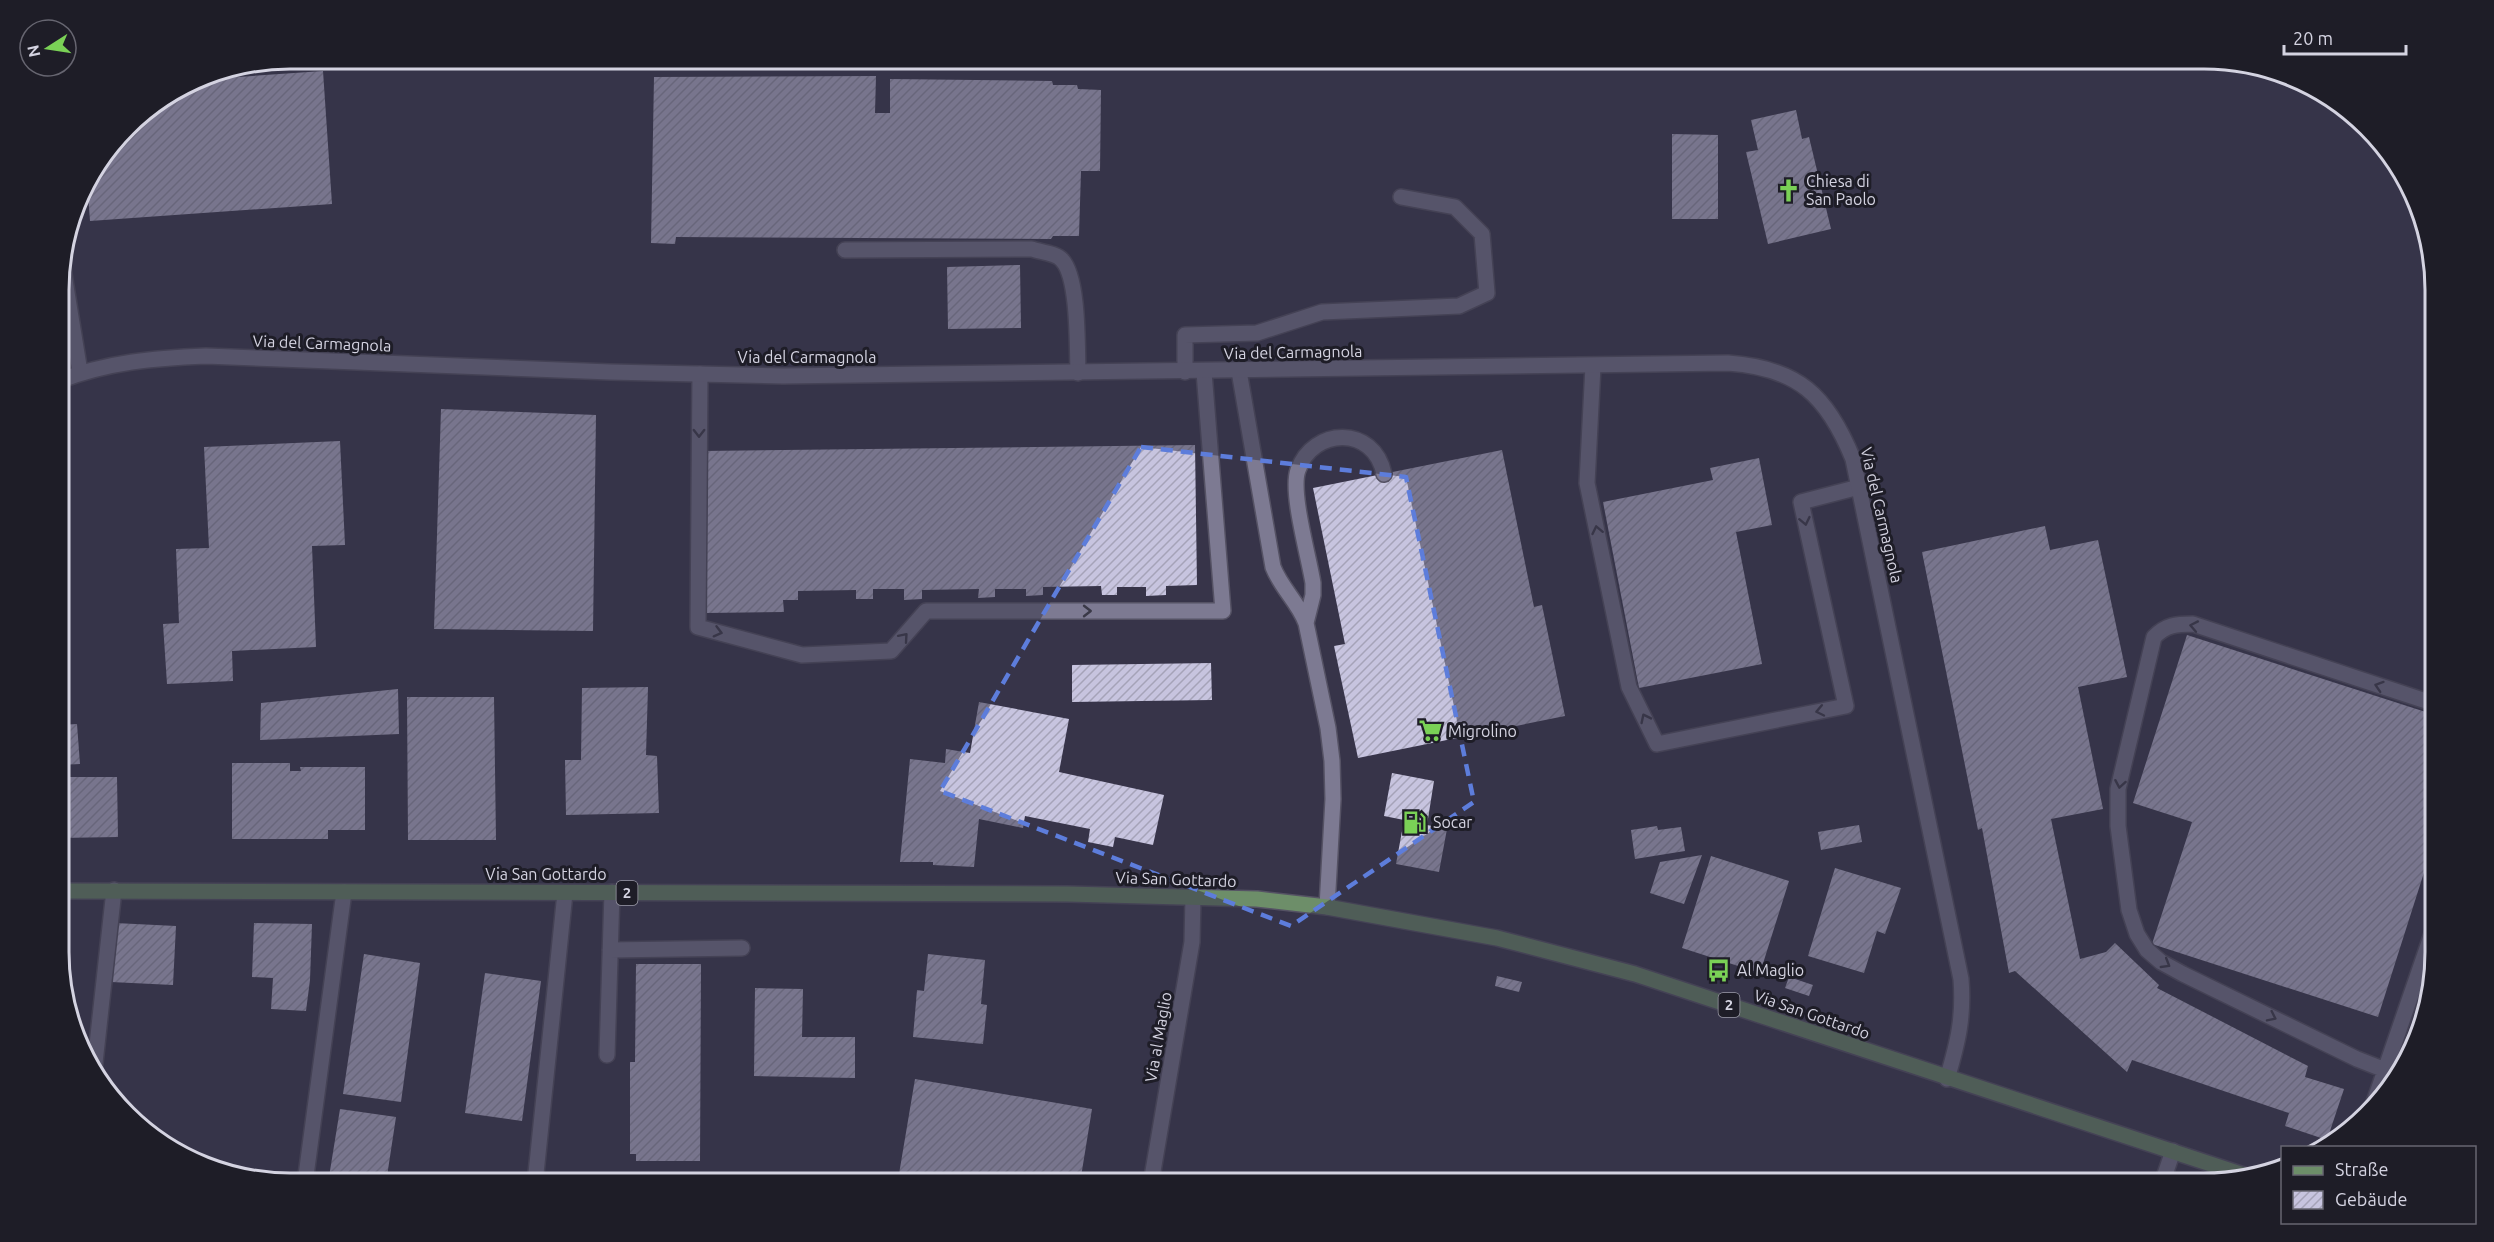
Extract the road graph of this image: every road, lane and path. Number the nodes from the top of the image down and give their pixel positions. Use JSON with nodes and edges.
{"nodes":[{"id":1,"x":1401,"y":197,"type":"dead end"},
{"id":2,"x":845,"y":250,"type":"dead end"},
{"id":3,"x":69,"y":305,"type":"edge"},
{"id":4,"x":1593,"y":366,"type":"junction"},
{"id":5,"x":1239,"y":371,"type":"junction"},
{"id":6,"x":80,"y":372,"type":"junction"},
{"id":7,"x":1185,"y":372,"type":"junction"},
{"id":8,"x":1204,"y":372,"type":"junction"},
{"id":9,"x":1078,"y":373,"type":"junction"},
{"id":10,"x":700,"y":374,"type":"junction"},
{"id":11,"x":69,"y":377,"type":"edge"},
{"id":12,"x":1384,"y":474,"type":"dead end"},
{"id":13,"x":1859,"y":487,"type":"junction"},
{"id":14,"x":1306,"y":623,"type":"junction"},
{"id":15,"x":2425,"y":701,"type":"edge"},
{"id":16,"x":114,"y":890,"type":"junction"},
{"id":17,"x":69,"y":891,"type":"edge"},
{"id":18,"x":344,"y":892,"type":"junction"},
{"id":19,"x":565,"y":892,"type":"junction"},
{"id":20,"x":612,"y":892,"type":"junction"},
{"id":21,"x":1193,"y":897,"type":"junction"},
{"id":22,"x":1327,"y":907,"type":"junction"},
{"id":23,"x":742,"y":948,"type":"dead end"},
{"id":24,"x":610,"y":950,"type":"junction"},
{"id":25,"x":2425,"y":967,"type":"edge"},
{"id":26,"x":607,"y":1055,"type":"dead end"},
{"id":27,"x":96,"y":1057,"type":"edge"},
{"id":28,"x":2385,"y":1070,"type":"junction"},
{"id":29,"x":1947,"y":1078,"type":"junction"},
{"id":30,"x":2379,"y":1087,"type":"edge"},
{"id":31,"x":2173,"y":1151,"type":"junction"},
{"id":32,"x":2232,"y":1171,"type":"edge"},
{"id":33,"x":306,"y":1173,"type":"edge"},
{"id":34,"x":536,"y":1173,"type":"edge"},
{"id":35,"x":1153,"y":1173,"type":"edge"},
{"id":36,"x":2165,"y":1173,"type":"edge"}],
"edges":[{"from":1,"to":7,"type":"street"},
{"from":2,"to":9,"type":"street"},
{"from":3,"to":6,"type":"street"},
{"from":4,"to":5,"type":"street","name":"Via del Carmagnola"},
{"from":4,"to":13,"type":"street","name":"Via del Carmagnola"},
{"from":13,"to":4,"type":"street","one_way":true},
{"from":5,"to":8,"type":"street","name":"Via del Carmagnola"},
{"from":5,"to":14,"type":"street"},
{"from":6,"to":10,"type":"street","name":"Via del Carmagnola"},
{"from":6,"to":11,"type":"street","name":"Via del Carmagnola"},
{"from":7,"to":8,"type":"street","name":"Via del Carmagnola"},
{"from":7,"to":9,"type":"street","name":"Via del Carmagnola"},
{"from":10,"to":8,"type":"street","one_way":true},
{"from":9,"to":10,"type":"street","name":"Via del Carmagnola"},
{"from":12,"to":14,"type":"street"},
{"from":13,"to":29,"type":"street","name":"Via del Carmagnola"},
{"from":14,"to":22,"type":"street"},
{"from":15,"to":28,"type":"street","one_way":true},
{"from":16,"to":17,"type":"main road","name":"Via San Gottardo","number":"2"},
{"from":16,"to":18,"type":"main road","name":"Via San Gottardo","number":"2"},
{"from":16,"to":27,"type":"street"},
{"from":18,"to":19,"type":"main road","name":"Via San Gottardo","number":"2"},
{"from":18,"to":33,"type":"street"},
{"from":19,"to":20,"type":"main road","name":"Via San Gottardo","number":"2"},
{"from":19,"to":34,"type":"street"},
{"from":20,"to":21,"type":"main road","name":"Via San Gottardo","number":"2"},
{"from":20,"to":24,"type":"street"},
{"from":21,"to":22,"type":"main road","name":"Via San Gottardo","number":"2"},
{"from":21,"to":35,"type":"street","name":"Via al Maglio"},
{"from":22,"to":29,"type":"main road","name":"Via San Gottardo","number":"2"},
{"from":23,"to":24,"type":"street"},
{"from":24,"to":26,"type":"street"},
{"from":25,"to":28,"type":"street"},
{"from":28,"to":30,"type":"street"},
{"from":29,"to":31,"type":"main road","name":"Via San Gottardo","number":"2"},
{"from":31,"to":32,"type":"main road","name":"Via San Gottardo","number":"2"},
{"from":31,"to":36,"type":"street"}]}
